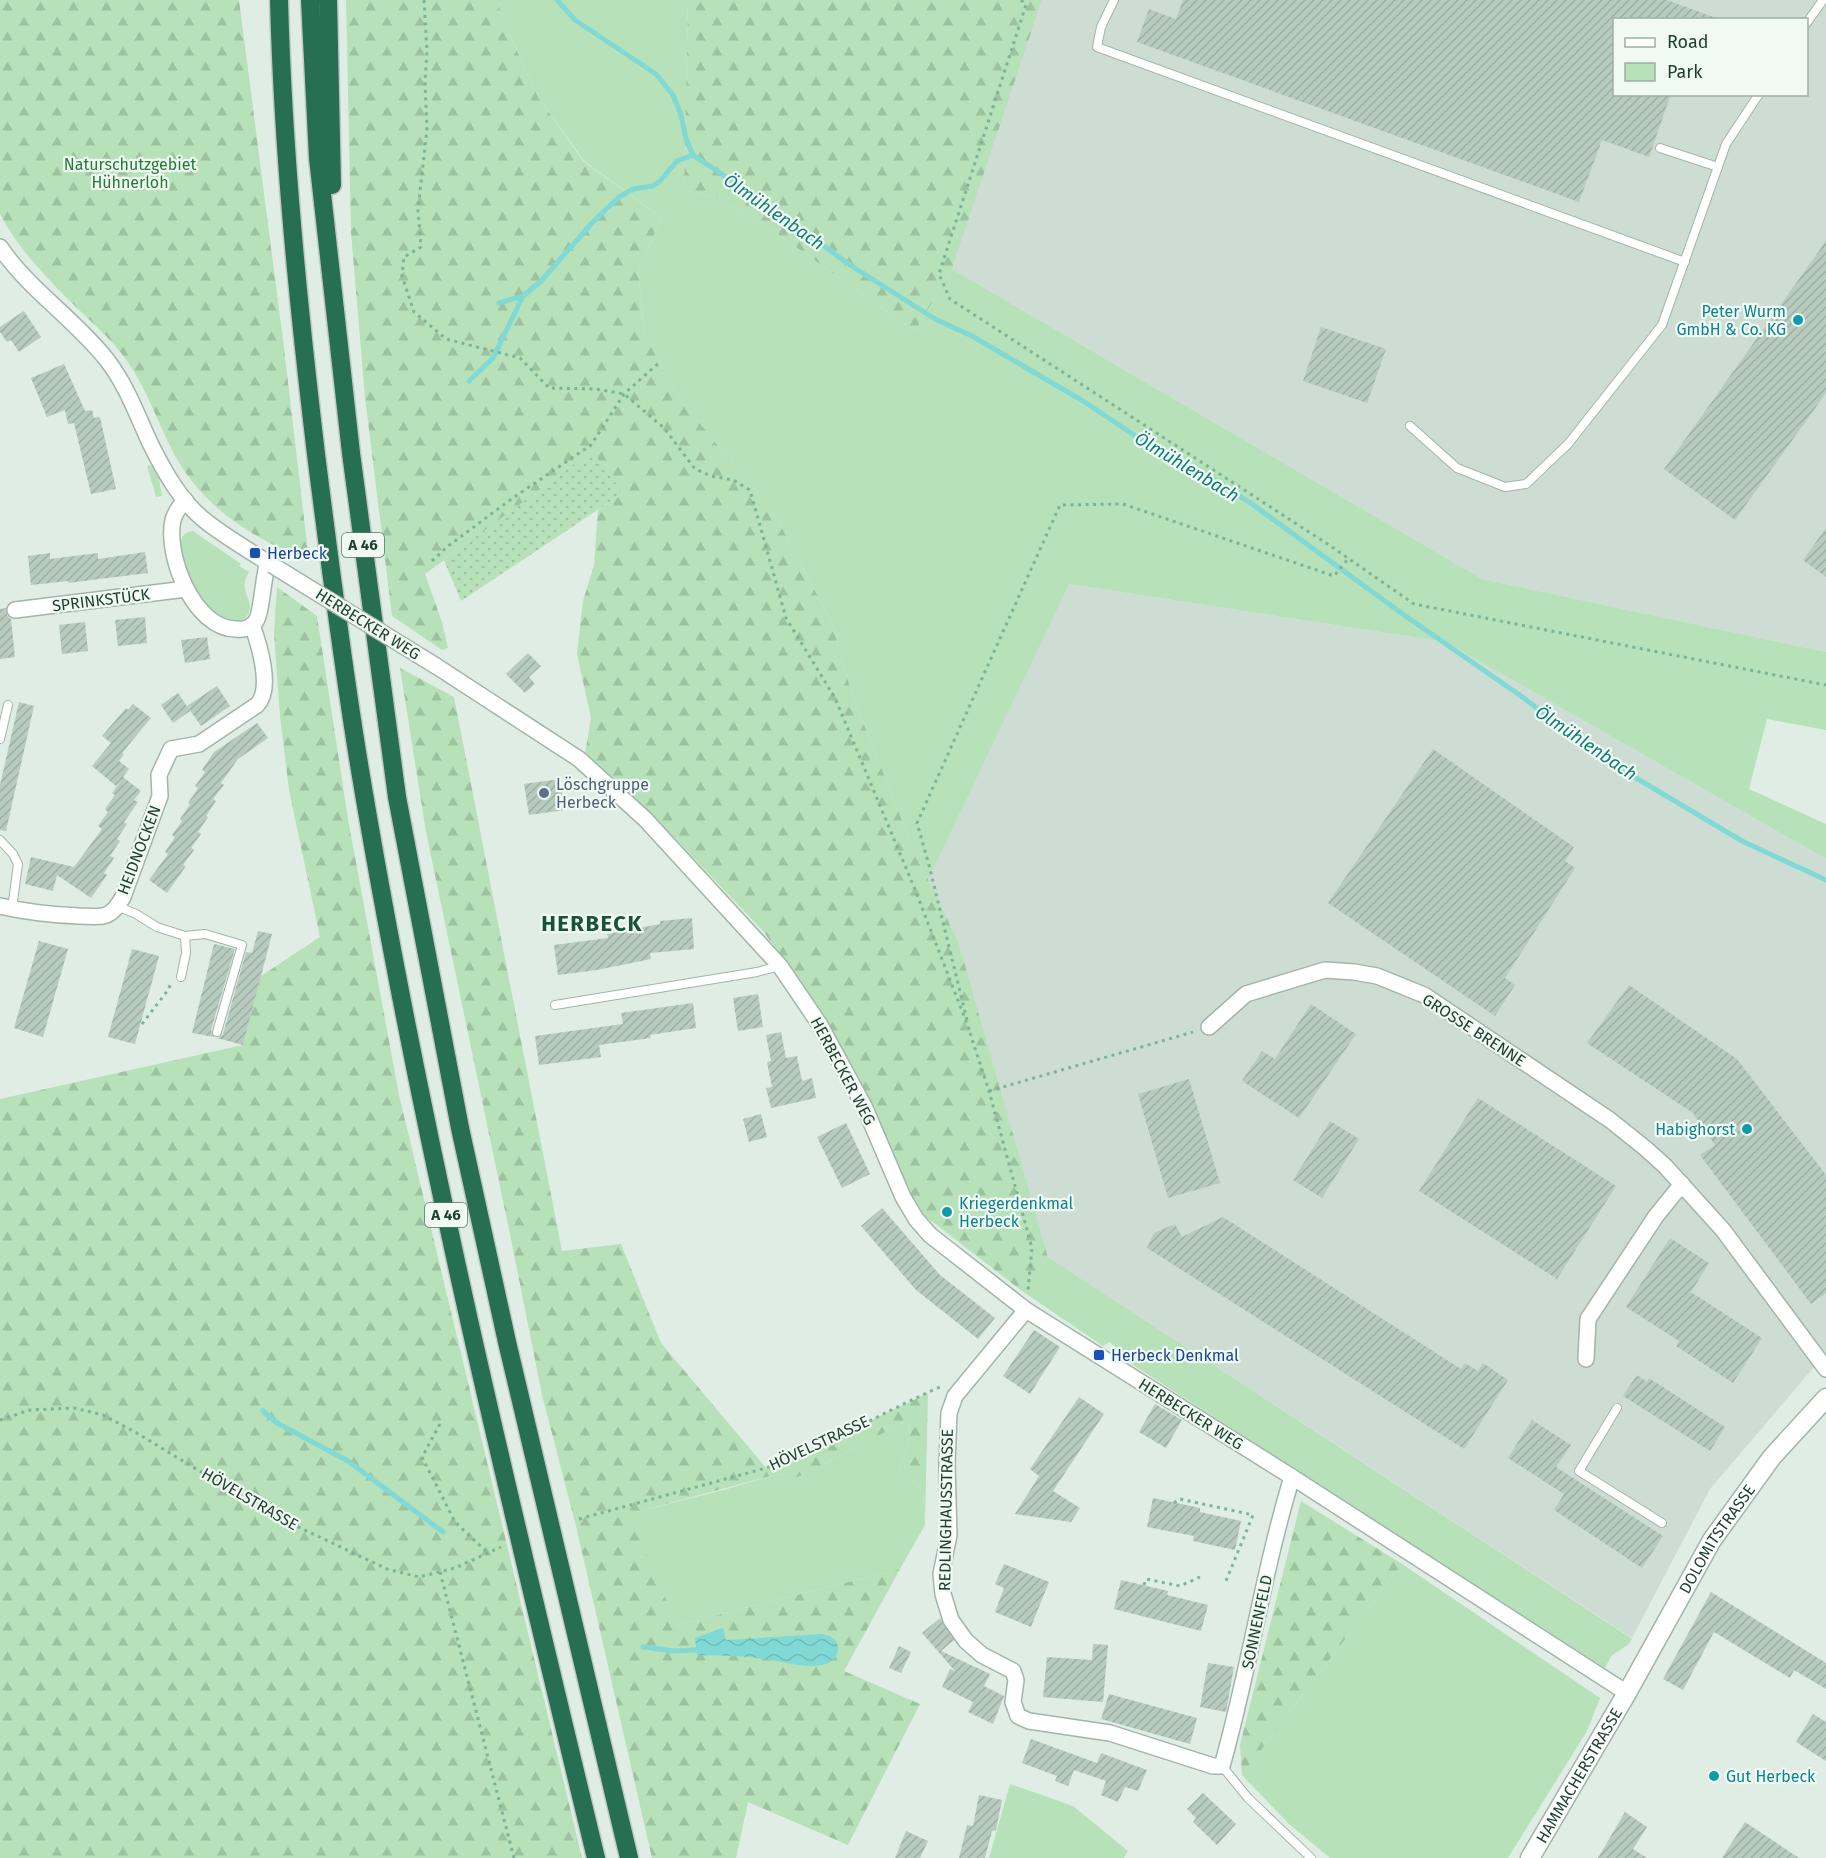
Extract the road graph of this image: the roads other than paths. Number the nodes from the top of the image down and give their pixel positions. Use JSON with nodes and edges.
{"nodes":[{"id":1,"x":310,"y":0,"type":"edge"},
{"id":2,"x":328,"y":0,"type":"edge"},
{"id":3,"x":1114,"y":0,"type":"edge"},
{"id":4,"x":1822,"y":0,"type":"edge"},
{"id":5,"x":279,"y":1,"type":"edge"},
{"id":6,"x":1808,"y":21,"type":"edge"},
{"id":7,"x":1758,"y":96,"type":"edge"},
{"id":8,"x":1660,"y":148,"type":"dead end"},
{"id":9,"x":1718,"y":167,"type":"junction"},
{"id":10,"x":0,"y":247,"type":"edge"},
{"id":11,"x":1685,"y":262,"type":"junction"},
{"id":12,"x":334,"y":291,"type":"junction"},
{"id":13,"x":1410,"y":426,"type":"dead end"},
{"id":14,"x":185,"y":500,"type":"junction"},
{"id":15,"x":270,"y":563,"type":"junction"},
{"id":16,"x":186,"y":589,"type":"junction"},
{"id":17,"x":15,"y":610,"type":"dead end"},
{"id":18,"x":252,"y":625,"type":"junction"},
{"id":19,"x":8,"y":705,"type":"dead end"},
{"id":20,"x":0,"y":739,"type":"edge"},
{"id":21,"x":0,"y":840,"type":"edge"},
{"id":22,"x":117,"y":906,"type":"junction"},
{"id":23,"x":6,"y":908,"type":"edge"},
{"id":24,"x":185,"y":936,"type":"junction"},
{"id":25,"x":780,"y":966,"type":"junction"},
{"id":26,"x":181,"y":977,"type":"road end"},
{"id":27,"x":555,"y":1005,"type":"dead end"},
{"id":28,"x":1209,"y":1027,"type":"road end"},
{"id":29,"x":217,"y":1032,"type":"dead end"},
{"id":30,"x":1682,"y":1184,"type":"junction"},
{"id":31,"x":1026,"y":1310,"type":"junction"},
{"id":32,"x":1586,"y":1359,"type":"dead end"},
{"id":33,"x":1826,"y":1369,"type":"edge"},
{"id":34,"x":1826,"y":1398,"type":"edge"},
{"id":35,"x":1617,"y":1408,"type":"dead end"},
{"id":36,"x":1292,"y":1477,"type":"junction"},
{"id":37,"x":1662,"y":1523,"type":"dead end"},
{"id":38,"x":1628,"y":1693,"type":"junction"},
{"id":39,"x":1222,"y":1766,"type":"junction"},
{"id":40,"x":596,"y":1858,"type":"edge"},
{"id":41,"x":629,"y":1858,"type":"edge"},
{"id":42,"x":1311,"y":1858,"type":"edge"},
{"id":43,"x":1530,"y":1858,"type":"edge"}],
"edges":[{"from":1,"to":12,"type":"highway","number":"A 46"},
{"from":2,"to":12,"type":"highway"},
{"from":3,"to":11,"type":"lane"},
{"from":4,"to":6,"type":"lane"},
{"from":5,"to":40,"type":"highway","number":"A 46"},
{"from":7,"to":9,"type":"lane"},
{"from":8,"to":9,"type":"lane"},
{"from":9,"to":11,"type":"lane"},
{"from":10,"to":14,"type":"street","name":"HERBECKER WEG"},
{"from":11,"to":13,"type":"lane"},
{"from":12,"to":41,"type":"highway","number":"A 46"},
{"from":14,"to":15,"type":"street","name":"HERBECKER WEG"},
{"from":14,"to":16,"type":"street"},
{"from":15,"to":18,"type":"street"},
{"from":15,"to":25,"type":"street","name":"HERBECKER WEG","bridge":true},
{"from":16,"to":17,"type":"street","name":"SPRINKSTÜCK"},
{"from":16,"to":18,"type":"street"},
{"from":18,"to":22,"type":"street","name":"HEIDNOCKEN"},
{"from":19,"to":20,"type":"lane"},
{"from":21,"to":23,"type":"lane"},
{"from":22,"to":23,"type":"street","name":"HEIDNOCKEN"},
{"from":22,"to":24,"type":"lane"},
{"from":24,"to":26,"type":"lane"},
{"from":24,"to":29,"type":"lane"},
{"from":25,"to":27,"type":"lane"},
{"from":25,"to":31,"type":"street","name":"HERBECKER WEG"},
{"from":28,"to":30,"type":"street","name":"GROSSE BRENNE"},
{"from":30,"to":32,"type":"street"},
{"from":30,"to":33,"type":"street","name":"GROSSE BRENNE"},
{"from":31,"to":36,"type":"street","name":"HERBECKER WEG"},
{"from":31,"to":39,"type":"street","name":"REDLINGHAUSSTRASSE"},
{"from":34,"to":38,"type":"street","name":"DOLOMITSTRASSE"},
{"from":35,"to":37,"type":"lane"},
{"from":36,"to":38,"type":"street","name":"HERBECKER WEG"},
{"from":36,"to":39,"type":"street","name":"SONNENFELD"},
{"from":38,"to":43,"type":"street","name":"HAMMACHERSTRASSE"},
{"from":39,"to":42,"type":"lane"}]}
